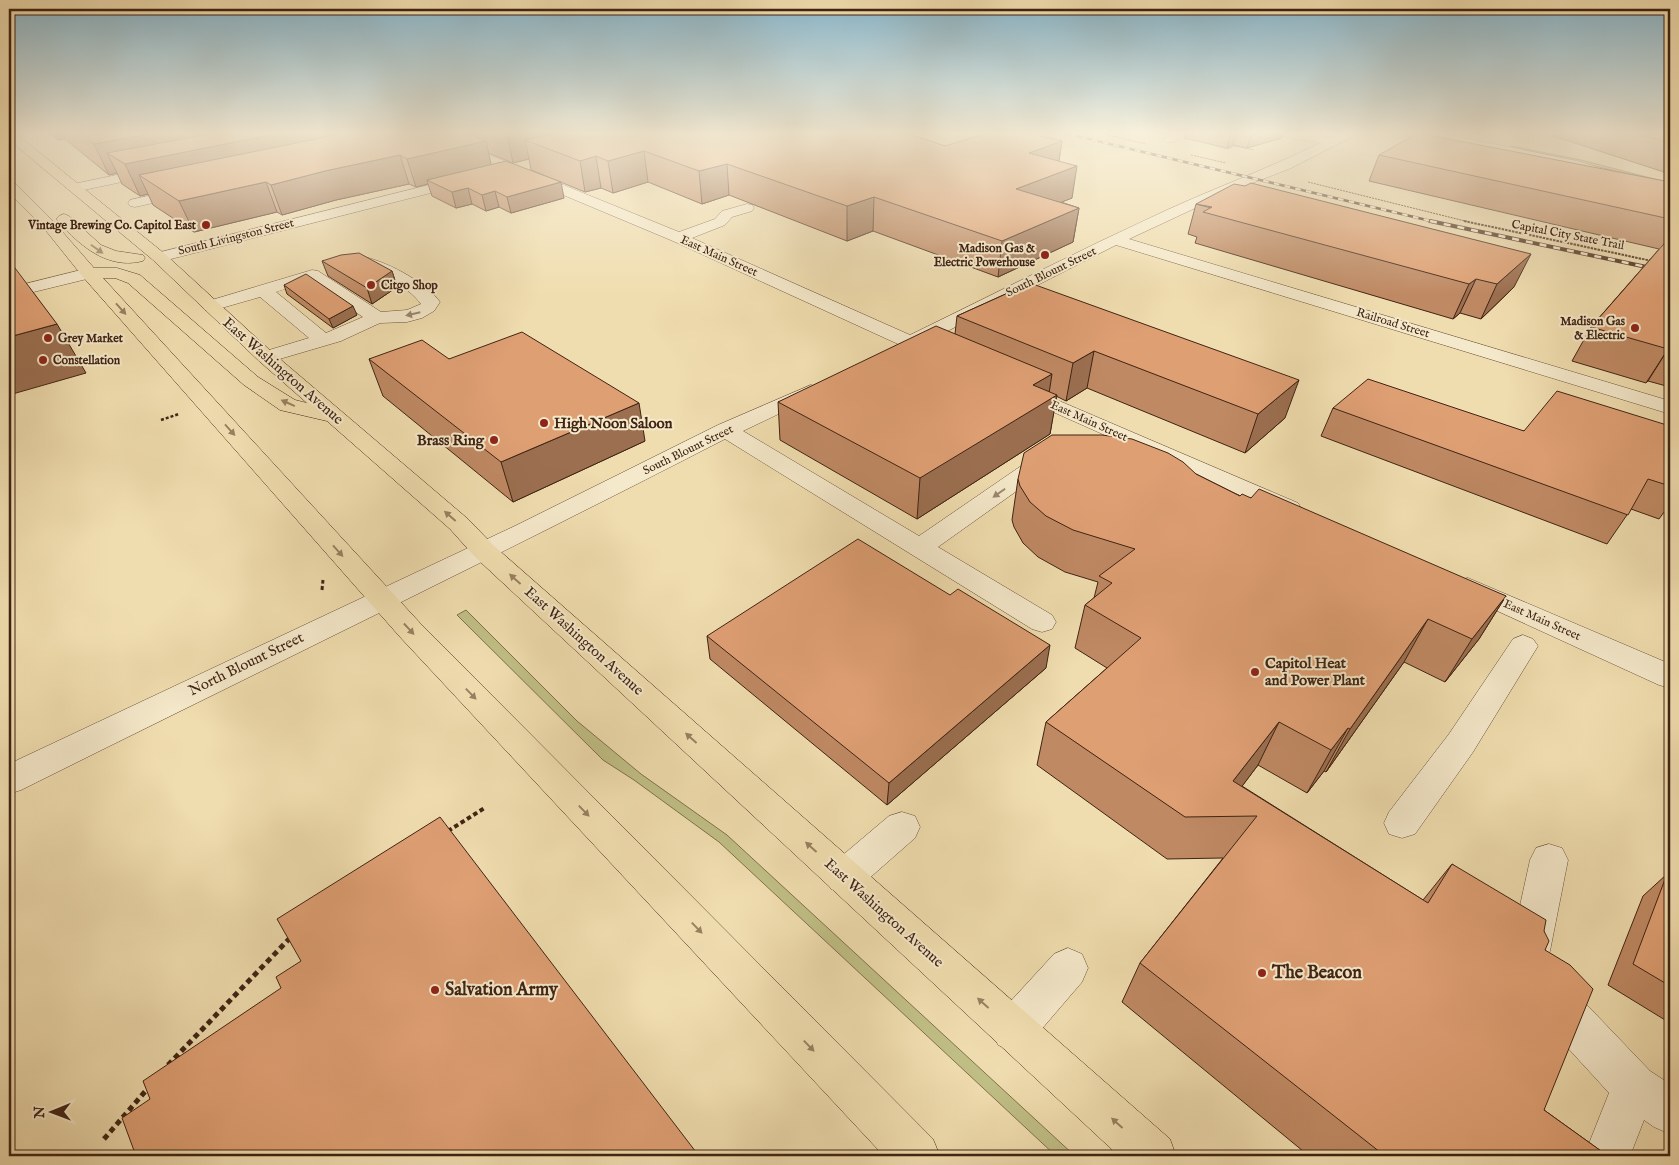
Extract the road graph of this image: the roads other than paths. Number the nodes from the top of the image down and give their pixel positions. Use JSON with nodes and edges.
{"nodes":[{"id":1,"x":10,"y":186,"type":"edge"},
{"id":2,"x":29,"y":186,"type":"edge"},
{"id":3,"x":82,"y":186,"type":"edge"},
{"id":4,"x":441,"y":186,"type":"edge"},
{"id":5,"x":532,"y":186,"type":"edge"},
{"id":6,"x":1233,"y":186,"type":"edge"},
{"id":7,"x":1652,"y":186,"type":"edge"},
{"id":8,"x":74,"y":188,"type":"joint"},
{"id":9,"x":203,"y":188,"type":"edge"},
{"id":10,"x":1670,"y":192,"type":"edge"},
{"id":11,"x":135,"y":203,"type":"dead end"},
{"id":12,"x":747,"y":208,"type":"edge"},
{"id":13,"x":679,"y":238,"type":"junction"},
{"id":14,"x":1115,"y":240,"type":"junction"},
{"id":15,"x":159,"y":257,"type":"junction"},
{"id":16,"x":89,"y":273,"type":"junction"},
{"id":17,"x":312,"y":275,"type":"junction"},
{"id":18,"x":264,"y":291,"type":"junction"},
{"id":19,"x":9,"y":293,"type":"edge"},
{"id":20,"x":211,"y":306,"type":"junction"},
{"id":21,"x":377,"y":318,"type":"junction"},
{"id":22,"x":323,"y":340,"type":"junction"},
{"id":23,"x":911,"y":343,"type":"junction"},
{"id":24,"x":888,"y":355,"type":"edge"},
{"id":25,"x":940,"y":355,"type":"edge"},
{"id":26,"x":266,"y":357,"type":"junction"},
{"id":27,"x":830,"y":382,"type":"edge"},
{"id":28,"x":1001,"y":382,"type":"edge"},
{"id":29,"x":1670,"y":408,"type":"edge"},
{"id":30,"x":335,"y":417,"type":"junction"},
{"id":31,"x":726,"y":430,"type":"junction"},
{"id":32,"x":1081,"y":436,"type":"junction"},
{"id":33,"x":1309,"y":517,"type":"edge"},
{"id":34,"x":919,"y":548,"type":"junction"},
{"id":35,"x":484,"y":551,"type":"junction"},
{"id":36,"x":1452,"y":580,"type":"edge"},
{"id":37,"x":381,"y":599,"type":"junction"},
{"id":38,"x":1042,"y":622,"type":"dead end"},
{"id":39,"x":1523,"y":646,"type":"dead end"},
{"id":40,"x":1670,"y":677,"type":"edge"},
{"id":41,"x":9,"y":780,"type":"edge"},
{"id":42,"x":1402,"y":824,"type":"dead end"},
{"id":43,"x":902,"y":827,"type":"dead end"},
{"id":44,"x":1549,"y":860,"type":"dead end"},
{"id":45,"x":844,"y":877,"type":"junction"},
{"id":46,"x":1068,"y":968,"type":"dead end"},
{"id":47,"x":1014,"y":1030,"type":"junction"},
{"id":48,"x":1634,"y":1087,"type":"junction"},
{"id":49,"x":1670,"y":1111,"type":"edge"},
{"id":50,"x":916,"y":1156,"type":"edge"},
{"id":51,"x":1153,"y":1156,"type":"edge"},
{"id":52,"x":1607,"y":1156,"type":"edge"}],
"edges":[{"from":1,"to":16,"type":"main road"},
{"from":2,"to":15,"type":"main road","one_way":true},
{"from":3,"to":8,"type":"street"},
{"from":4,"to":15,"type":"street","name":"South Livingston Street"},
{"from":5,"to":13,"type":"street","name":"East Main Street"},
{"from":6,"to":14,"type":"street","name":"South Blount Street"},
{"from":7,"to":10,"type":"street"},
{"from":8,"to":15,"type":"main road","name":"East Washington Avenue"},
{"from":9,"to":11,"type":"street"},
{"from":12,"to":13,"type":"street"},
{"from":13,"to":23,"type":"street","name":"East Main Street"},
{"from":14,"to":23,"type":"street","name":"South Blount Street"},
{"from":14,"to":29,"type":"street","name":"Railroad Street"},
{"from":15,"to":20,"type":"main road","name":"East Washington Avenue"},
{"from":16,"to":19,"type":"street"},
{"from":30,"to":16,"type":"main road","one_way":true},
{"from":16,"to":37,"type":"main road","one_way":true},
{"from":17,"to":18,"type":"street"},
{"from":17,"to":21,"type":"street"},
{"from":17,"to":21,"type":"street","one_way":true},
{"from":18,"to":20,"type":"street"},
{"from":18,"to":22,"type":"street"},
{"from":20,"to":26,"type":"main road","name":"East Washington Avenue"},
{"from":21,"to":22,"type":"street"},
{"from":22,"to":26,"type":"street"},
{"from":23,"to":24,"type":"street","name":"South Blount Street"},
{"from":23,"to":25,"type":"street","name":"East Main Street"},
{"from":26,"to":30,"type":"main road","name":"East Washington Avenue"},
{"from":27,"to":31,"type":"street","name":"South Blount Street"},
{"from":28,"to":32,"type":"street","name":"East Main Street"},
{"from":35,"to":30,"type":"main road","name":"East Washington Avenue","one_way":true},
{"from":31,"to":34,"type":"street"},
{"from":31,"to":35,"type":"street","name":"South Blount Street"},
{"from":32,"to":33,"type":"street","name":"East Main Street"},
{"from":32,"to":34,"type":"street","one_way":true},
{"from":34,"to":38,"type":"street"},
{"from":35,"to":37,"type":"street","name":"North Blount Street"},
{"from":45,"to":35,"type":"main road","name":"East Washington Avenue","one_way":true},
{"from":36,"to":40,"type":"street","name":"East Main Street"},
{"from":37,"to":41,"type":"street","name":"North Blount Street"},
{"from":37,"to":50,"type":"main road","one_way":true},
{"from":39,"to":42,"type":"street"},
{"from":43,"to":45,"type":"street"},
{"from":44,"to":48,"type":"street"},
{"from":47,"to":45,"type":"main road","name":"East Washington Avenue","one_way":true},
{"from":46,"to":47,"type":"street"},
{"from":51,"to":47,"type":"main road","name":"East Washington Avenue","one_way":true},
{"from":48,"to":49,"type":"street"},
{"from":48,"to":52,"type":"street"}]}
